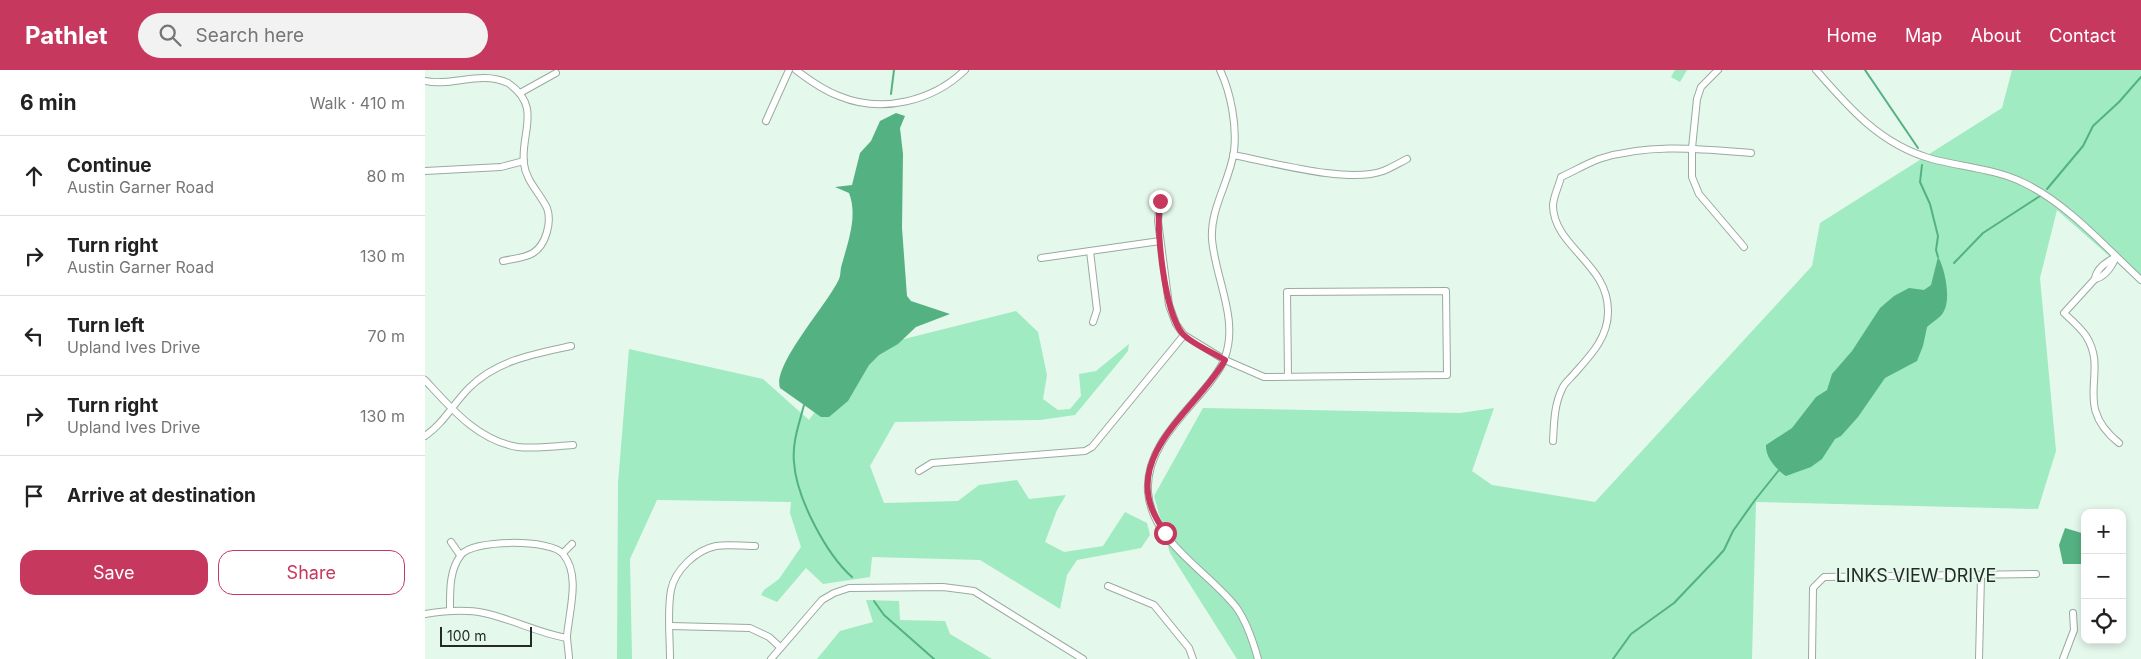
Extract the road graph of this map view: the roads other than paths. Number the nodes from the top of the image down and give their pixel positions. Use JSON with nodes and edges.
{"nodes":[{"id":1,"x":789,"y":70,"type":"edge"},
{"id":2,"x":795,"y":70,"type":"edge"},
{"id":3,"x":965,"y":70,"type":"edge"},
{"id":4,"x":1220,"y":70,"type":"edge"},
{"id":5,"x":1718,"y":70,"type":"edge"},
{"id":6,"x":1816,"y":70,"type":"edge"},
{"id":7,"x":556,"y":73,"type":"dead end"},
{"id":8,"x":425,"y":81,"type":"edge"},
{"id":9,"x":520,"y":93,"type":"junction"},
{"id":10,"x":766,"y":121,"type":"dead end"},
{"id":11,"x":1692,"y":148,"type":"junction"},
{"id":12,"x":1751,"y":153,"type":"dead end"},
{"id":13,"x":1233,"y":155,"type":"junction"},
{"id":14,"x":1407,"y":159,"type":"dead end"},
{"id":15,"x":524,"y":161,"type":"junction"},
{"id":16,"x":425,"y":171,"type":"edge"},
{"id":17,"x":1160,"y":201,"type":"dead end"},
{"id":18,"x":1161,"y":241,"type":"junction"},
{"id":19,"x":1744,"y":247,"type":"dead end"},
{"id":20,"x":1090,"y":251,"type":"junction"},
{"id":21,"x":2116,"y":257,"type":"junction"},
{"id":22,"x":1041,"y":258,"type":"dead end"},
{"id":23,"x":503,"y":262,"type":"dead end"},
{"id":24,"x":2141,"y":280,"type":"edge"},
{"id":25,"x":1093,"y":322,"type":"dead end"},
{"id":26,"x":1184,"y":335,"type":"junction"},
{"id":27,"x":571,"y":346,"type":"dead end"},
{"id":28,"x":1225,"y":360,"type":"junction"},
{"id":29,"x":1288,"y":377,"type":"junction"},
{"id":30,"x":425,"y":380,"type":"edge"},
{"id":31,"x":452,"y":408,"type":"junction"},
{"id":32,"x":425,"y":436,"type":"edge"},
{"id":33,"x":1553,"y":441,"type":"dead end"},
{"id":34,"x":2119,"y":443,"type":"dead end"},
{"id":35,"x":573,"y":445,"type":"dead end"},
{"id":36,"x":919,"y":471,"type":"dead end"},
{"id":37,"x":451,"y":542,"type":"dead end"},
{"id":38,"x":572,"y":544,"type":"dead end"},
{"id":39,"x":755,"y":546,"type":"dead end"},
{"id":40,"x":563,"y":553,"type":"junction"},
{"id":41,"x":460,"y":555,"type":"junction"},
{"id":42,"x":2036,"y":574,"type":"dead end"},
{"id":43,"x":1981,"y":576,"type":"junction"},
{"id":44,"x":1108,"y":586,"type":"dead end"},
{"id":45,"x":450,"y":610,"type":"junction"},
{"id":46,"x":2073,"y":613,"type":"dead end"},
{"id":47,"x":425,"y":614,"type":"edge"},
{"id":48,"x":670,"y":626,"type":"junction"},
{"id":49,"x":567,"y":638,"type":"junction"},
{"id":50,"x":780,"y":647,"type":"junction"},
{"id":51,"x":569,"y":659,"type":"edge"},
{"id":52,"x":670,"y":659,"type":"edge"},
{"id":53,"x":771,"y":659,"type":"edge"},
{"id":54,"x":1083,"y":659,"type":"edge"},
{"id":55,"x":1193,"y":659,"type":"edge"},
{"id":56,"x":1258,"y":659,"type":"edge"},
{"id":57,"x":1812,"y":659,"type":"edge"},
{"id":58,"x":1979,"y":659,"type":"edge"},
{"id":59,"x":2063,"y":659,"type":"edge"}],
"edges":[{"from":1,"to":10,"type":"street"},
{"from":2,"to":3,"type":"street"},
{"from":4,"to":13,"type":"street"},
{"from":5,"to":11,"type":"street"},
{"from":6,"to":21,"type":"street"},
{"from":7,"to":9,"type":"street"},
{"from":8,"to":9,"type":"street"},
{"from":9,"to":15,"type":"street"},
{"from":11,"to":12,"type":"street"},
{"from":11,"to":19,"type":"street"},
{"from":11,"to":33,"type":"street"},
{"from":13,"to":14,"type":"street"},
{"from":13,"to":28,"type":"street"},
{"from":15,"to":16,"type":"street"},
{"from":15,"to":23,"type":"street"},
{"from":17,"to":18,"type":"street"},
{"from":18,"to":20,"type":"street"},
{"from":18,"to":26,"type":"street"},
{"from":20,"to":22,"type":"street"},
{"from":20,"to":25,"type":"street"},
{"from":21,"to":24,"type":"street"},
{"from":21,"to":34,"type":"street"},
{"from":26,"to":28,"type":"street"},
{"from":26,"to":36,"type":"street"},
{"from":27,"to":31,"type":"street"},
{"from":28,"to":29,"type":"street"},
{"from":28,"to":56,"type":"street"},
{"from":29,"to":29,"type":"street"},
{"from":30,"to":31,"type":"street"},
{"from":31,"to":32,"type":"street"},
{"from":31,"to":35,"type":"street"},
{"from":37,"to":41,"type":"street"},
{"from":38,"to":40,"type":"street"},
{"from":39,"to":48,"type":"street"},
{"from":40,"to":41,"type":"street"},
{"from":40,"to":49,"type":"street"},
{"from":41,"to":45,"type":"street"},
{"from":42,"to":43,"type":"street","name":"LINKS VIEW DRIVE"},
{"from":43,"to":57,"type":"street","name":"LINKS VIEW DRIVE"},
{"from":43,"to":58,"type":"street"},
{"from":44,"to":55,"type":"street"},
{"from":45,"to":47,"type":"street"},
{"from":45,"to":49,"type":"street"},
{"from":46,"to":59,"type":"street"},
{"from":48,"to":50,"type":"street"},
{"from":48,"to":52,"type":"street"},
{"from":49,"to":51,"type":"street"},
{"from":50,"to":53,"type":"street"},
{"from":50,"to":54,"type":"street"}]}
